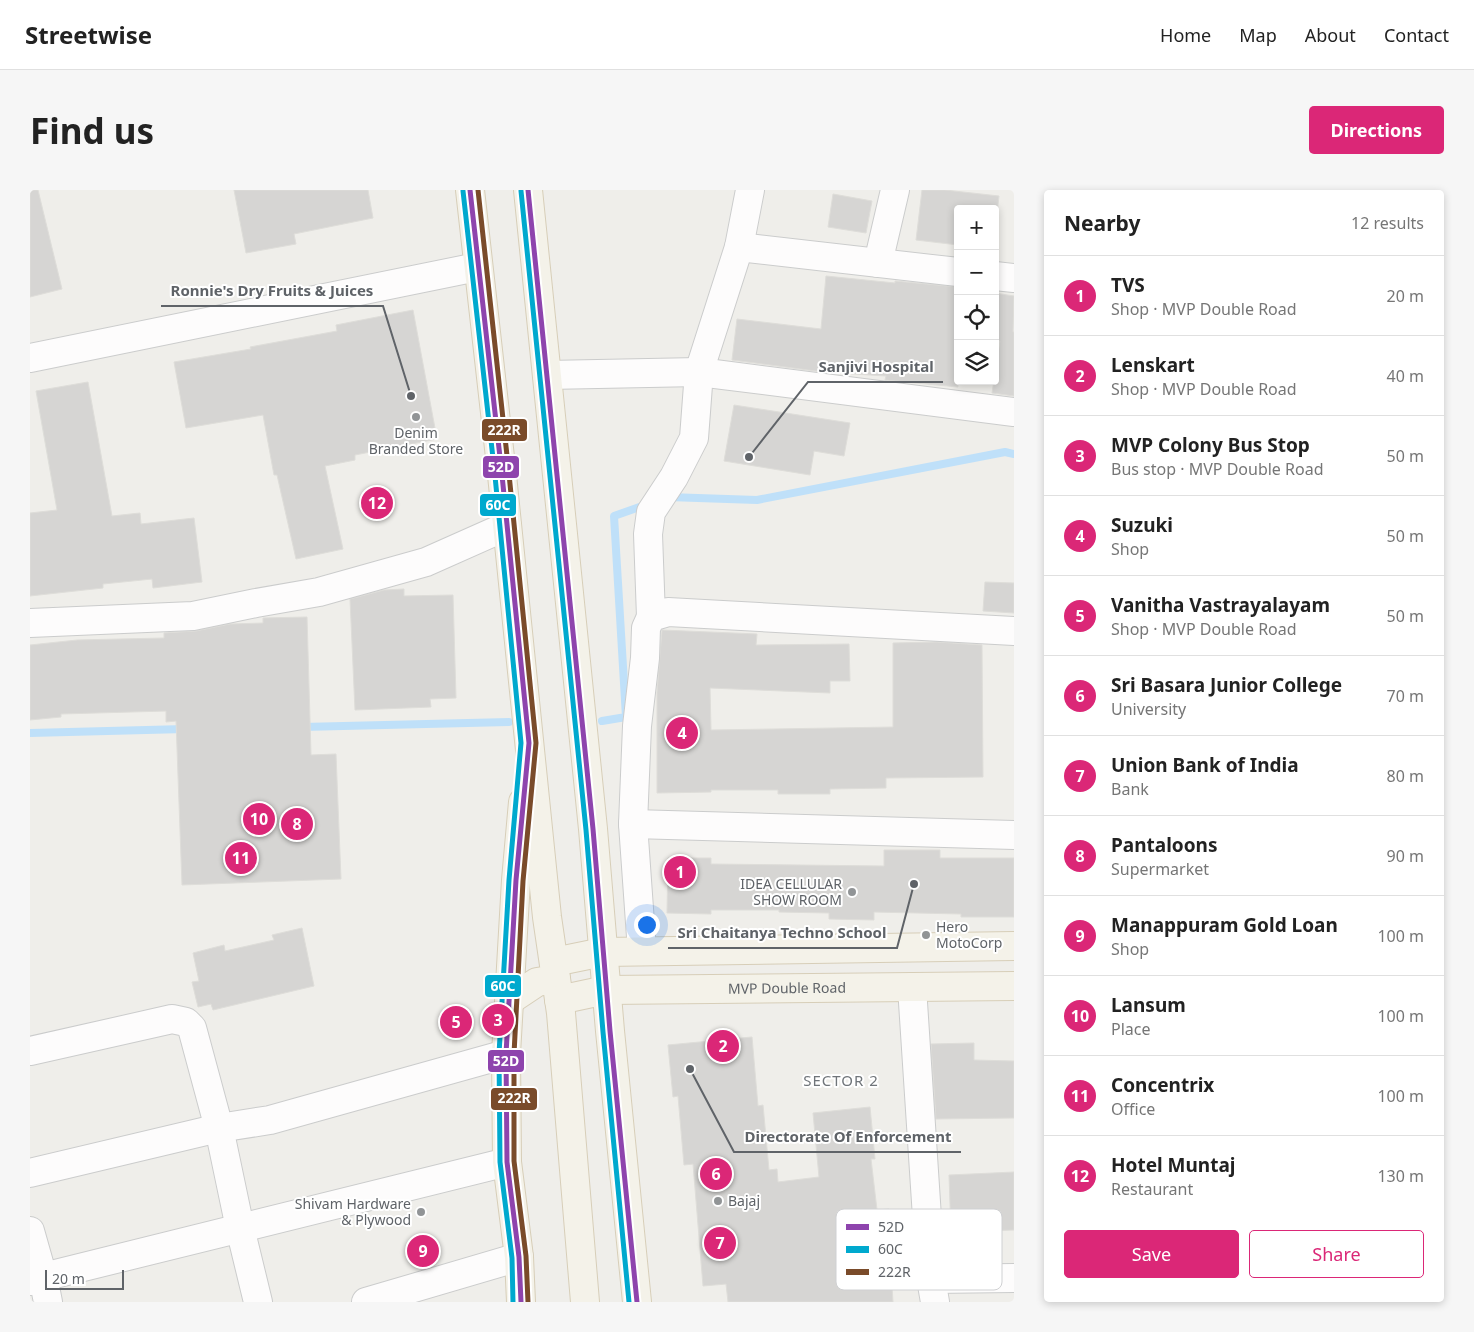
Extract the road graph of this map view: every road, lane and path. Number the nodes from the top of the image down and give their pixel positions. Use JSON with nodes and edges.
{"nodes":[{"id":1,"x":470,"y":190,"type":"edge"},
{"id":2,"x":528,"y":190,"type":"edge"},
{"id":3,"x":750,"y":190,"type":"edge"},
{"id":4,"x":895,"y":190,"type":"edge"},
{"id":5,"x":739,"y":246,"type":"junction"},
{"id":6,"x":878,"y":263,"type":"junction"},
{"id":7,"x":477,"y":268,"type":"junction"},
{"id":8,"x":954,"y":272,"type":"edge"},
{"id":9,"x":999,"y":276,"type":"edge"},
{"id":10,"x":1014,"y":278,"type":"edge"},
{"id":11,"x":30,"y":358,"type":"edge"},
{"id":12,"x":698,"y":372,"type":"junction"},
{"id":13,"x":546,"y":374,"type":"junction"},
{"id":14,"x":1014,"y":412,"type":"edge"},
{"id":15,"x":507,"y":526,"type":"junction"},
{"id":16,"x":651,"y":617,"type":"junction"},
{"id":17,"x":30,"y":623,"type":"edge"},
{"id":18,"x":1014,"y":632,"type":"edge"},
{"id":19,"x":529,"y":743,"type":"junction"},
{"id":20,"x":633,"y":824,"type":"junction"},
{"id":21,"x":1014,"y":834,"type":"edge"},
{"id":22,"x":1014,"y":946,"type":"edge"},
{"id":23,"x":642,"y":951,"type":"junction"},
{"id":24,"x":603,"y":952,"type":"junction"},
{"id":25,"x":556,"y":980,"type":"junction"},
{"id":26,"x":1014,"y":986,"type":"edge"},
{"id":27,"x":912,"y":987,"type":"junction"},
{"id":28,"x":606,"y":990,"type":"junction"},
{"id":29,"x":510,"y":1000,"type":"junction"},
{"id":30,"x":30,"y":1052,"type":"edge"},
{"id":31,"x":506,"y":1054,"type":"junction"},
{"id":32,"x":219,"y":1128,"type":"junction"},
{"id":33,"x":507,"y":1162,"type":"junction"},
{"id":34,"x":30,"y":1173,"type":"edge"},
{"id":35,"x":927,"y":1209,"type":"edge"},
{"id":36,"x":240,"y":1228,"type":"junction"},
{"id":37,"x":30,"y":1231,"type":"edge"},
{"id":38,"x":519,"y":1257,"type":"junction"},
{"id":39,"x":40,"y":1287,"type":"edge"},
{"id":40,"x":258,"y":1302,"type":"edge"},
{"id":41,"x":366,"y":1302,"type":"edge"},
{"id":42,"x":521,"y":1302,"type":"edge"},
{"id":43,"x":585,"y":1302,"type":"edge"},
{"id":44,"x":637,"y":1302,"type":"edge"}],
"edges":[{"from":1,"to":7,"type":"main road"},
{"from":2,"to":13,"type":"main road"},
{"from":3,"to":5,"type":"street"},
{"from":4,"to":6,"type":"street"},
{"from":5,"to":6,"type":"street"},
{"from":5,"to":12,"type":"street"},
{"from":6,"to":8,"type":"street"},
{"from":7,"to":11,"type":"street"},
{"from":7,"to":15,"type":"main road"},
{"from":9,"to":10,"type":"street"},
{"from":12,"to":13,"type":"street"},
{"from":12,"to":14,"type":"street"},
{"from":12,"to":16,"type":"street"},
{"from":13,"to":24,"type":"main road"},
{"from":15,"to":17,"type":"street"},
{"from":15,"to":19,"type":"main road"},
{"from":16,"to":18,"type":"street"},
{"from":16,"to":20,"type":"street"},
{"from":19,"to":25,"type":"main road"},
{"from":19,"to":29,"type":"main road"},
{"from":20,"to":21,"type":"street"},
{"from":20,"to":23,"type":"street"},
{"from":22,"to":23,"type":"main road"},
{"from":23,"to":24,"type":"main road"},
{"from":24,"to":25,"type":"main road"},
{"from":24,"to":28,"type":"main road"},
{"from":25,"to":28,"type":"main road","name":"MVP Double Road"},
{"from":25,"to":29,"type":"main road"},
{"from":25,"to":43,"type":"main road"},
{"from":26,"to":27,"type":"main road","name":"MVP Double Road"},
{"from":27,"to":28,"type":"main road","name":"MVP Double Road"},
{"from":27,"to":35,"type":"street"},
{"from":28,"to":44,"type":"main road"},
{"from":29,"to":31,"type":"main road"},
{"from":30,"to":32,"type":"street"},
{"from":31,"to":32,"type":"street"},
{"from":31,"to":33,"type":"main road"},
{"from":32,"to":34,"type":"street"},
{"from":32,"to":36,"type":"street"},
{"from":33,"to":36,"type":"street"},
{"from":33,"to":38,"type":"main road"},
{"from":36,"to":39,"type":"street"},
{"from":36,"to":40,"type":"street"},
{"from":37,"to":39,"type":"street"},
{"from":38,"to":41,"type":"street"},
{"from":38,"to":42,"type":"main road"}]}
